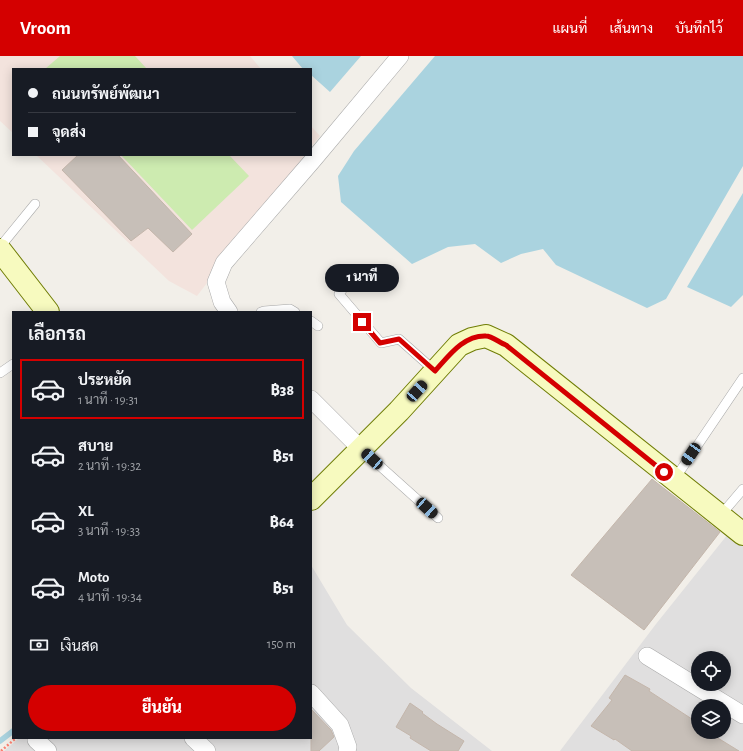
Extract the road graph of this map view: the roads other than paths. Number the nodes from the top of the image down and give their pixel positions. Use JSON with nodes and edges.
{"nodes":[{"id":1,"x":400,"y":56,"type":"edge"},
{"id":2,"x":35,"y":204,"type":"dead end"},
{"id":3,"x":0,"y":249,"type":"edge"},
{"id":4,"x":352,"y":276,"type":"dead end"},
{"id":5,"x":47,"y":311,"type":"edge"},
{"id":6,"x":228,"y":311,"type":"edge"},
{"id":7,"x":264,"y":311,"type":"edge"},
{"id":8,"x":293,"y":311,"type":"edge"},
{"id":9,"x":12,"y":365,"type":"edge"},
{"id":10,"x":435,"y":371,"type":"junction"},
{"id":11,"x":0,"y":373,"type":"edge"},
{"id":12,"x":743,"y":378,"type":"edge"},
{"id":13,"x":312,"y":400,"type":"edge"},
{"id":14,"x":361,"y":449,"type":"junction"},
{"id":15,"x":674,"y":480,"type":"junction"},
{"id":16,"x":743,"y":489,"type":"edge"},
{"id":17,"x":312,"y":498,"type":"edge"},
{"id":18,"x":720,"y":516,"type":"junction"},
{"id":19,"x":438,"y":518,"type":"dead end"},
{"id":20,"x":743,"y":534,"type":"edge"},
{"id":21,"x":647,"y":656,"type":"dead end"},
{"id":22,"x":312,"y":694,"type":"edge"},
{"id":23,"x":743,"y":715,"type":"edge"},
{"id":24,"x":352,"y":750,"type":"edge"}],
"edges":[{"from":1,"to":6,"type":"street"},
{"from":2,"to":3,"type":"lane"},
{"from":3,"to":5,"type":"street"},
{"from":4,"to":10,"type":"lane"},
{"from":7,"to":8,"type":"lane"},
{"from":9,"to":11,"type":"lane"},
{"from":10,"to":14,"type":"street"},
{"from":10,"to":15,"type":"street"},
{"from":12,"to":15,"type":"lane"},
{"from":13,"to":14,"type":"street"},
{"from":14,"to":17,"type":"street"},
{"from":14,"to":19,"type":"lane"},
{"from":15,"to":18,"type":"street"},
{"from":16,"to":18,"type":"lane"},
{"from":18,"to":20,"type":"street"},
{"from":21,"to":23,"type":"street"},
{"from":22,"to":24,"type":"street"}]}
